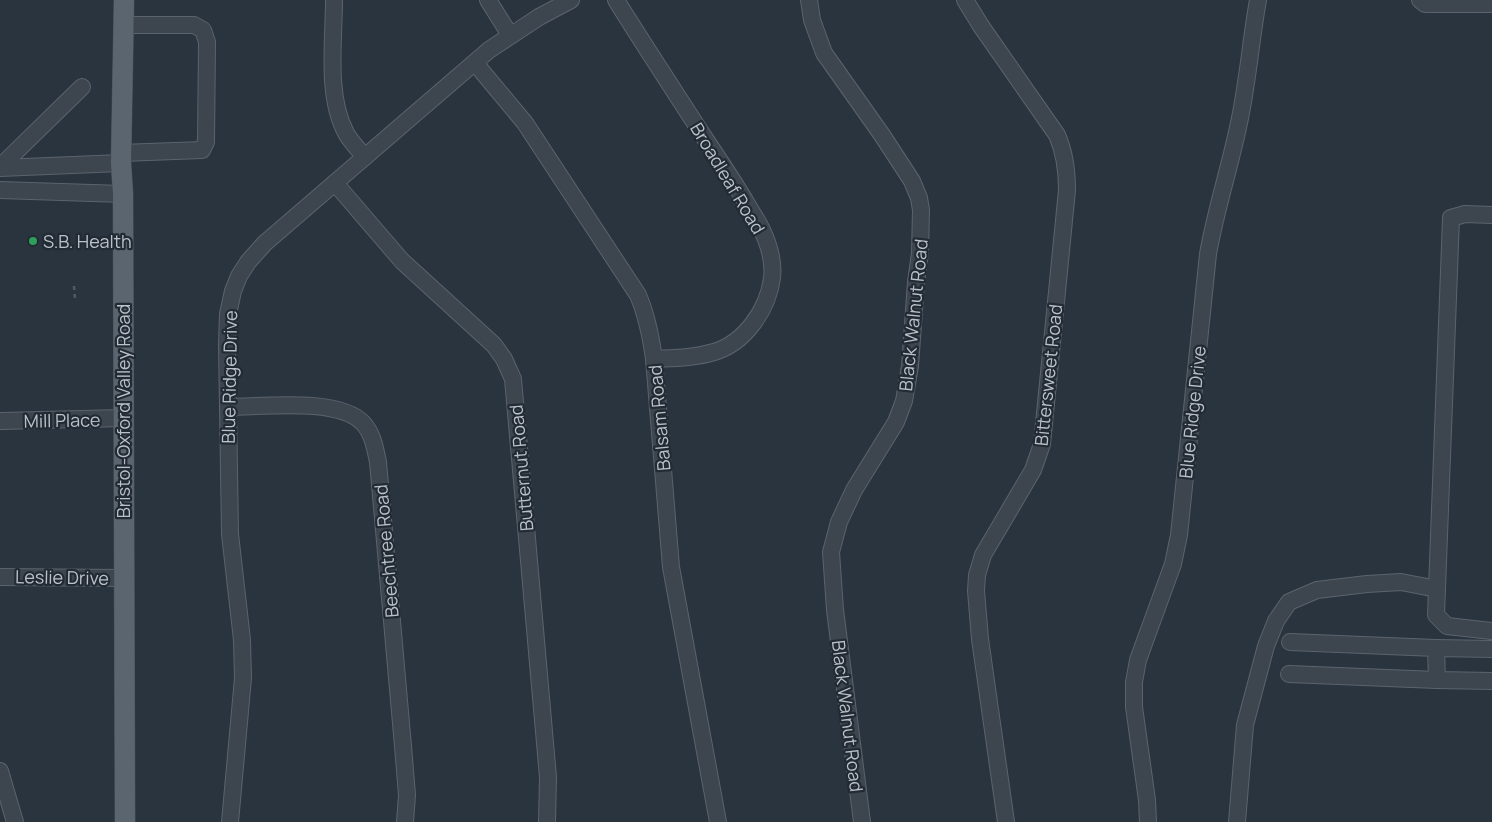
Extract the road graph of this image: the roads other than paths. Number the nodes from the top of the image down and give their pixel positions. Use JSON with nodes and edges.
{"nodes":[{"id":1,"x":124,"y":0,"type":"edge"},
{"id":2,"x":334,"y":0,"type":"edge"},
{"id":3,"x":488,"y":0,"type":"edge"},
{"id":4,"x":571,"y":0,"type":"edge"},
{"id":5,"x":616,"y":0,"type":"edge"},
{"id":6,"x":809,"y":0,"type":"edge"},
{"id":7,"x":966,"y":0,"type":"edge"},
{"id":8,"x":1258,"y":0,"type":"edge"},
{"id":9,"x":1420,"y":0,"type":"edge"},
{"id":10,"x":1447,"y":2,"type":"edge"},
{"id":11,"x":1492,"y":4,"type":"edge"},
{"id":12,"x":123,"y":25,"type":"junction"},
{"id":13,"x":510,"y":35,"type":"junction"},
{"id":14,"x":475,"y":62,"type":"junction"},
{"id":15,"x":82,"y":87,"type":"dead end"},
{"id":16,"x":365,"y":157,"type":"junction"},
{"id":17,"x":121,"y":158,"type":"junction"},
{"id":18,"x":0,"y":168,"type":"edge"},
{"id":19,"x":334,"y":183,"type":"junction"},
{"id":20,"x":0,"y":190,"type":"edge"},
{"id":21,"x":123,"y":194,"type":"junction"},
{"id":22,"x":1492,"y":215,"type":"edge"},
{"id":23,"x":654,"y":359,"type":"junction"},
{"id":24,"x":228,"y":407,"type":"junction"},
{"id":25,"x":123,"y":418,"type":"junction"},
{"id":26,"x":0,"y":421,"type":"edge"},
{"id":27,"x":0,"y":577,"type":"edge"},
{"id":28,"x":124,"y":578,"type":"junction"},
{"id":29,"x":1437,"y":589,"type":"junction"},
{"id":30,"x":1492,"y":631,"type":"edge"},
{"id":31,"x":1290,"y":642,"type":"dead end"},
{"id":32,"x":1436,"y":648,"type":"junction"},
{"id":33,"x":1492,"y":649,"type":"edge"},
{"id":34,"x":1289,"y":674,"type":"dead end"},
{"id":35,"x":1437,"y":680,"type":"junction"},
{"id":36,"x":1492,"y":681,"type":"edge"},
{"id":37,"x":0,"y":770,"type":"edge"},
{"id":38,"x":3,"y":788,"type":"edge"},
{"id":39,"x":15,"y":822,"type":"edge"},
{"id":40,"x":125,"y":822,"type":"edge"},
{"id":41,"x":230,"y":822,"type":"edge"},
{"id":42,"x":405,"y":822,"type":"edge"},
{"id":43,"x":547,"y":822,"type":"edge"},
{"id":44,"x":718,"y":822,"type":"edge"},
{"id":45,"x":862,"y":822,"type":"edge"},
{"id":46,"x":1006,"y":822,"type":"edge"},
{"id":47,"x":1148,"y":822,"type":"edge"},
{"id":48,"x":1237,"y":822,"type":"edge"}],
"edges":[{"from":1,"to":12,"type":"main road","name":"Bristol-Oxford Valley Road"},
{"from":2,"to":16,"type":"street"},
{"from":3,"to":13,"type":"street"},
{"from":4,"to":13,"type":"street","name":"Blue Ridge Drive"},
{"from":5,"to":23,"type":"street","name":"Broadleaf Road"},
{"from":6,"to":45,"type":"street","name":"Black Walnut Road"},
{"from":7,"to":46,"type":"street","name":"Bittersweet Road"},
{"from":8,"to":47,"type":"street","name":"Blue Ridge Drive"},
{"from":9,"to":10,"type":"street"},
{"from":10,"to":11,"type":"street"},
{"from":12,"to":17,"type":"main road","name":"Bristol-Oxford Valley Road"},
{"from":12,"to":17,"type":"street"},
{"from":13,"to":14,"type":"street","name":"Blue Ridge Drive"},
{"from":14,"to":16,"type":"street","name":"Blue Ridge Drive"},
{"from":14,"to":23,"type":"street","name":"Balsam Road"},
{"from":15,"to":18,"type":"street"},
{"from":16,"to":19,"type":"street","name":"Blue Ridge Drive"},
{"from":17,"to":18,"type":"street"},
{"from":17,"to":21,"type":"main road","name":"Bristol-Oxford Valley Road"},
{"from":19,"to":24,"type":"street","name":"Blue Ridge Drive"},
{"from":19,"to":43,"type":"street","name":"Butternut Road"},
{"from":20,"to":21,"type":"street"},
{"from":21,"to":25,"type":"main road","name":"Bristol-Oxford Valley Road"},
{"from":22,"to":29,"type":"street"},
{"from":23,"to":44,"type":"street","name":"Balsam Road"},
{"from":24,"to":41,"type":"street","name":"Blue Ridge Drive"},
{"from":24,"to":42,"type":"street","name":"Beechtree Road"},
{"from":25,"to":26,"type":"street","name":"Mill Place"},
{"from":25,"to":28,"type":"main road","name":"Bristol-Oxford Valley Road"},
{"from":27,"to":28,"type":"street","name":"Leslie Drive"},
{"from":28,"to":40,"type":"main road","name":"Bristol-Oxford Valley Road"},
{"from":29,"to":30,"type":"street"},
{"from":29,"to":48,"type":"street"},
{"from":31,"to":32,"type":"street"},
{"from":32,"to":33,"type":"street"},
{"from":32,"to":35,"type":"street"},
{"from":34,"to":35,"type":"street"},
{"from":35,"to":36,"type":"street"},
{"from":37,"to":38,"type":"street"},
{"from":38,"to":39,"type":"street"}]}
